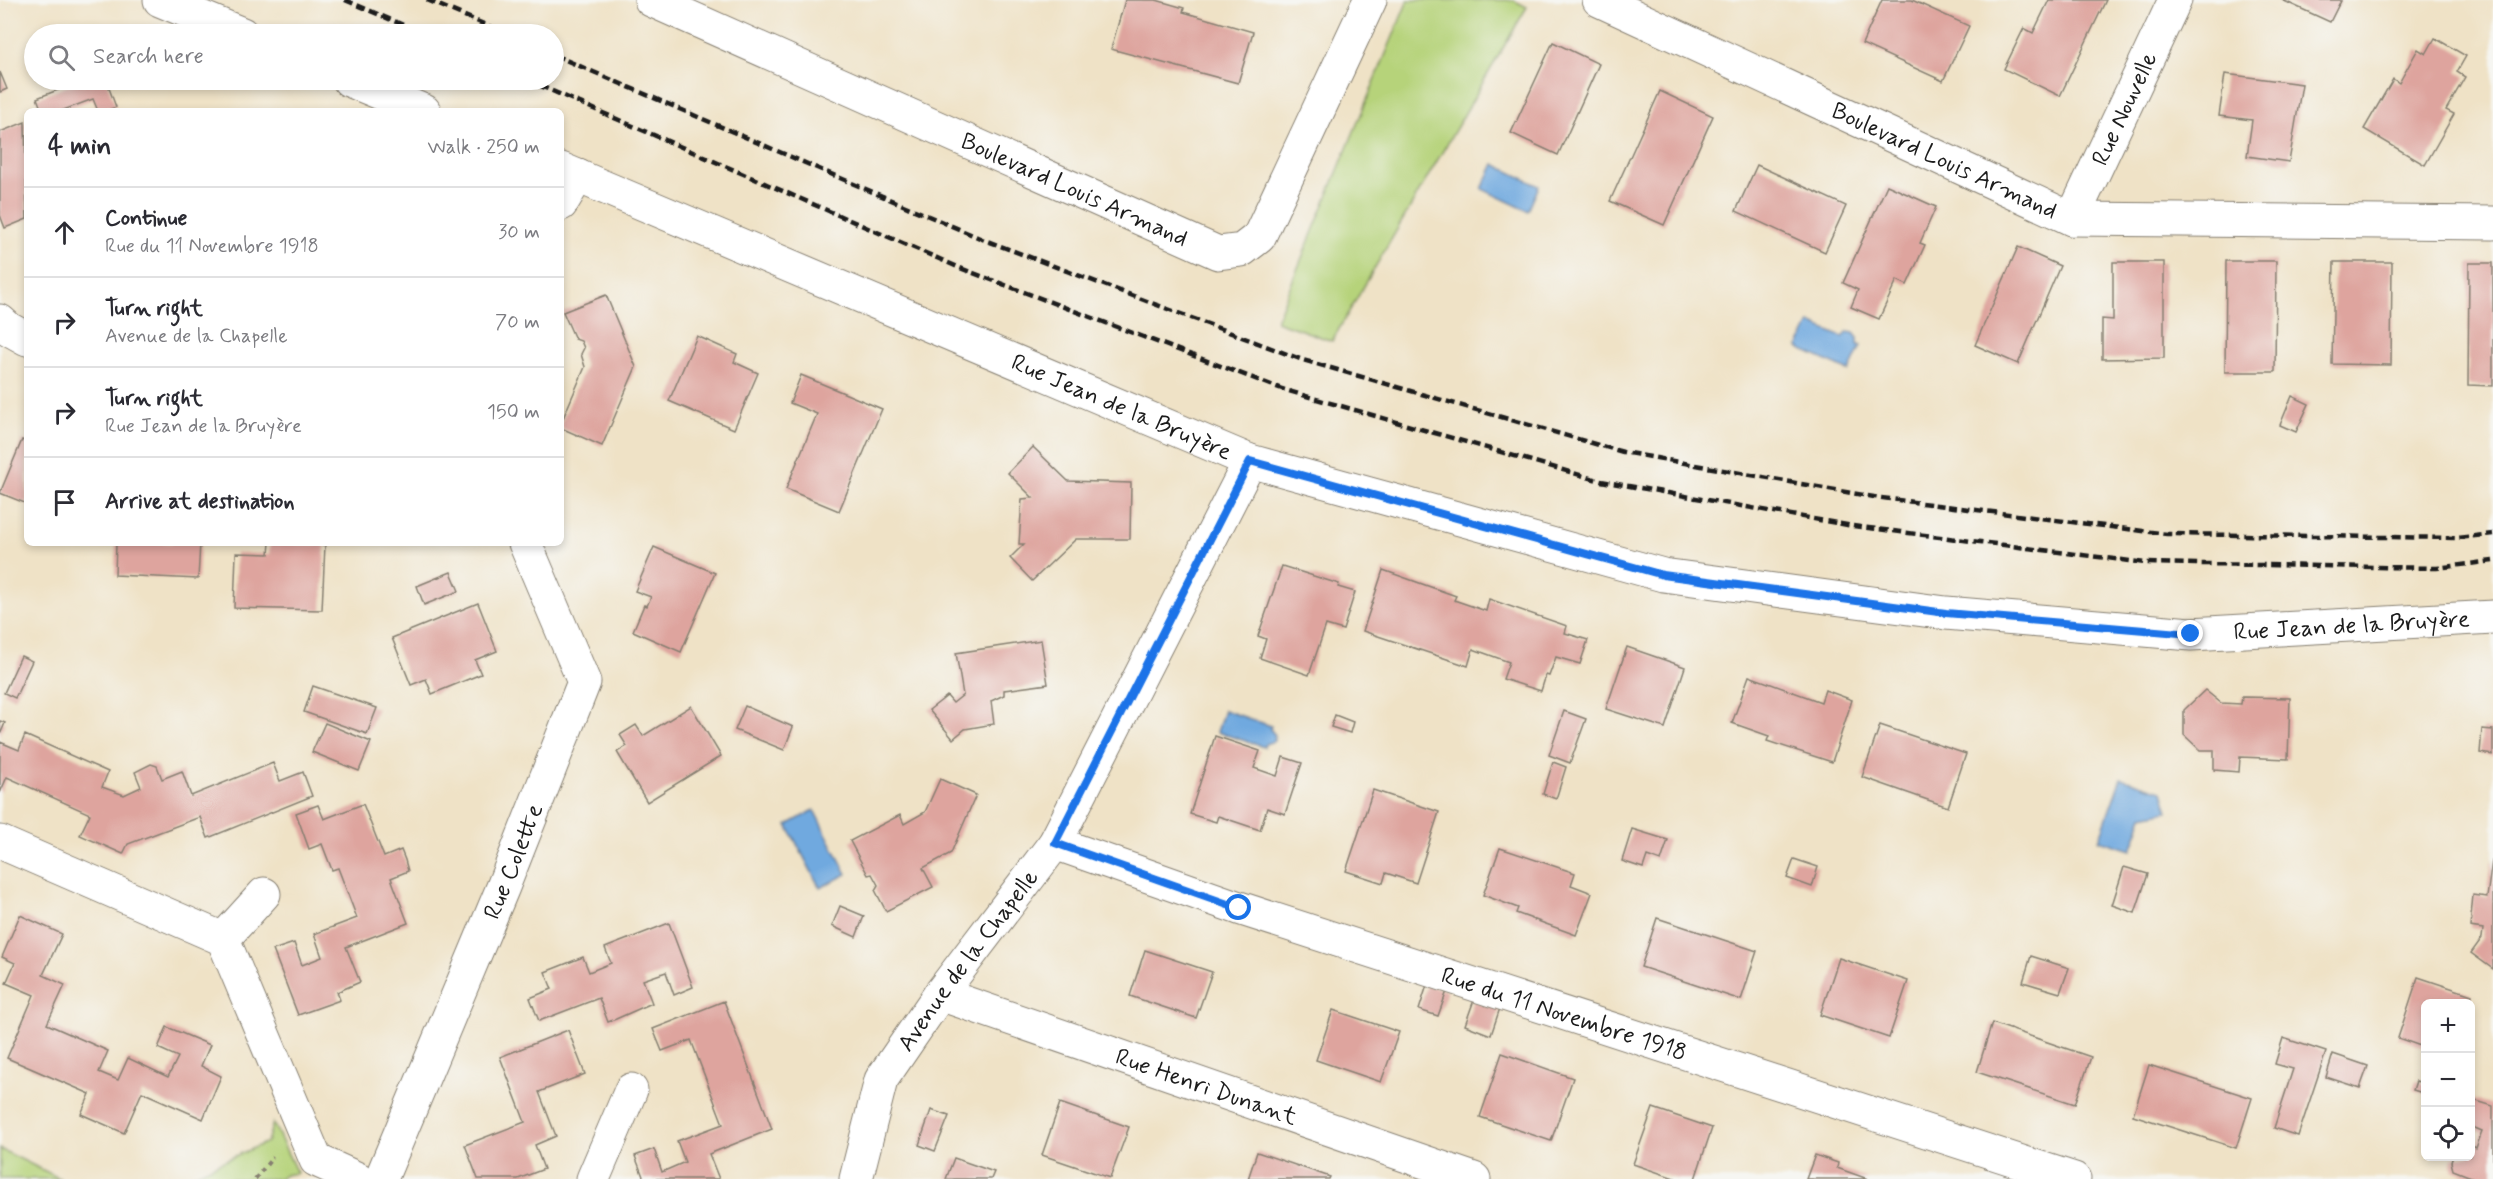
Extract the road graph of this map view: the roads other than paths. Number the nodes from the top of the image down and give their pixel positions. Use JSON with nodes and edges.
{"nodes":[{"id":1,"x":160,"y":0,"type":"edge"},
{"id":2,"x":651,"y":0,"type":"edge"},
{"id":3,"x":1370,"y":0,"type":"edge"},
{"id":4,"x":1599,"y":0,"type":"edge"},
{"id":5,"x":2175,"y":0,"type":"edge"},
{"id":6,"x":218,"y":24,"type":"edge"},
{"id":7,"x":373,"y":90,"type":"edge"},
{"id":8,"x":417,"y":108,"type":"edge"},
{"id":9,"x":569,"y":172,"type":"edge"},
{"id":10,"x":564,"y":192,"type":"edge"},
{"id":11,"x":2072,"y":219,"type":"junction"},
{"id":12,"x":2493,"y":223,"type":"edge"},
{"id":13,"x":0,"y":321,"type":"edge"},
{"id":14,"x":24,"y":337,"type":"edge"},
{"id":15,"x":1250,"y":461,"type":"junction"},
{"id":16,"x":526,"y":546,"type":"edge"},
{"id":17,"x":2493,"y":617,"type":"edge"},
{"id":18,"x":0,"y":842,"type":"edge"},
{"id":19,"x":1055,"y":843,"type":"junction"},
{"id":20,"x":264,"y":894,"type":"dead end"},
{"id":21,"x":223,"y":939,"type":"junction"},
{"id":22,"x":940,"y":994,"type":"junction"},
{"id":23,"x":631,"y":1090,"type":"dead end"},
{"id":24,"x":331,"y":1175,"type":"edge"},
{"id":25,"x":381,"y":1179,"type":"edge"},
{"id":26,"x":593,"y":1179,"type":"edge"},
{"id":27,"x":856,"y":1179,"type":"edge"},
{"id":28,"x":1474,"y":1179,"type":"edge"},
{"id":29,"x":2074,"y":1179,"type":"edge"}],
"edges":[{"from":1,"to":6,"type":"street"},
{"from":2,"to":3,"type":"street","name":"Boulevard Louis Armand"},
{"from":4,"to":11,"type":"street","name":"Boulevard Louis Armand"},
{"from":5,"to":11,"type":"street","name":"Rue Nouvelle"},
{"from":7,"to":8,"type":"street"},
{"from":9,"to":10,"type":"street"},
{"from":9,"to":15,"type":"street","name":"Rue Jean de la Bruyère"},
{"from":11,"to":12,"type":"street","name":"Boulevard Louis Armand"},
{"from":13,"to":14,"type":"street"},
{"from":15,"to":17,"type":"street","name":"Rue Jean de la Bruyère"},
{"from":15,"to":19,"type":"street","name":"Avenue de la Chapelle"},
{"from":16,"to":25,"type":"street","name":"Rue Colette"},
{"from":18,"to":21,"type":"street"},
{"from":19,"to":22,"type":"street","name":"Avenue de la Chapelle"},
{"from":19,"to":29,"type":"street","name":"Rue du 11 Novembre 1918"},
{"from":20,"to":21,"type":"street"},
{"from":21,"to":24,"type":"street"},
{"from":22,"to":27,"type":"street","name":"Avenue de la Chapelle"},
{"from":22,"to":28,"type":"street","name":"Rue Henri Dunant"},
{"from":23,"to":26,"type":"street"}]}
